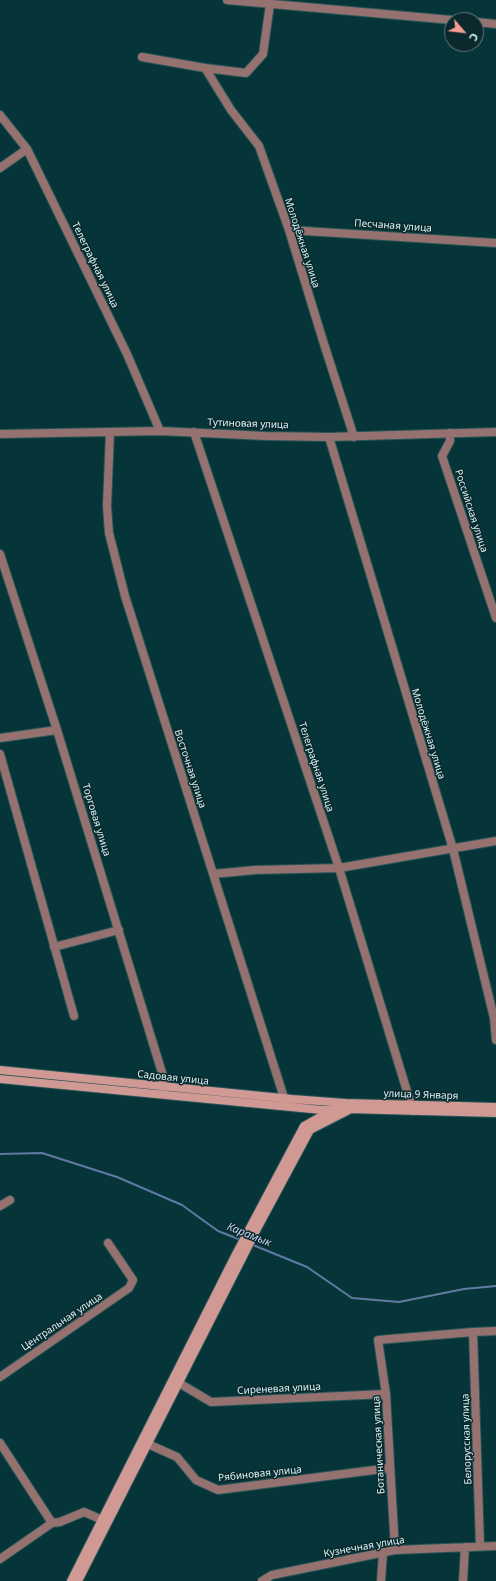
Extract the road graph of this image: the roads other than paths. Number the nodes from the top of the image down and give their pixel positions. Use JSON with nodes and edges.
{"nodes":[{"id":1,"x":227,"y":0,"type":"edge"},
{"id":2,"x":270,"y":4,"type":"junction"},
{"id":3,"x":444,"y":19,"type":"edge"},
{"id":4,"x":484,"y":23,"type":"edge"},
{"id":5,"x":496,"y":24,"type":"edge"},
{"id":6,"x":142,"y":57,"type":"dead end"},
{"id":7,"x":205,"y":68,"type":"junction"},
{"id":8,"x":0,"y":115,"type":"edge"},
{"id":9,"x":27,"y":149,"type":"junction"},
{"id":10,"x":0,"y":168,"type":"edge"},
{"id":11,"x":289,"y":230,"type":"junction"},
{"id":12,"x":496,"y":243,"type":"edge"},
{"id":13,"x":160,"y":431,"type":"junction"},
{"id":14,"x":110,"y":432,"type":"junction"},
{"id":15,"x":194,"y":432,"type":"junction"},
{"id":16,"x":496,"y":432,"type":"edge"},
{"id":17,"x":450,"y":433,"type":"junction"},
{"id":18,"x":0,"y":434,"type":"edge"},
{"id":19,"x":329,"y":437,"type":"junction"},
{"id":20,"x":354,"y":437,"type":"junction"},
{"id":21,"x":0,"y":554,"type":"edge"},
{"id":22,"x":496,"y":618,"type":"edge"},
{"id":23,"x":57,"y":730,"type":"junction"},
{"id":24,"x":0,"y":738,"type":"edge"},
{"id":25,"x":0,"y":754,"type":"edge"},
{"id":26,"x":496,"y":841,"type":"edge"},
{"id":27,"x":453,"y":849,"type":"junction"},
{"id":28,"x":339,"y":868,"type":"junction"},
{"id":29,"x":213,"y":874,"type":"junction"},
{"id":30,"x":119,"y":930,"type":"junction"},
{"id":31,"x":54,"y":947,"type":"junction"},
{"id":32,"x":74,"y":1016,"type":"dead end"},
{"id":33,"x":496,"y":1040,"type":"edge"},
{"id":34,"x":0,"y":1070,"type":"edge"},
{"id":35,"x":0,"y":1078,"type":"edge"},
{"id":36,"x":163,"y":1091,"type":"junction"},
{"id":37,"x":285,"y":1102,"type":"junction"},
{"id":38,"x":345,"y":1102,"type":"junction"},
{"id":39,"x":412,"y":1108,"type":"junction"},
{"id":40,"x":496,"y":1108,"type":"edge"},
{"id":41,"x":351,"y":1109,"type":"junction"},
{"id":42,"x":332,"y":1110,"type":"junction"},
{"id":43,"x":10,"y":1200,"type":"dead end"},
{"id":44,"x":0,"y":1206,"type":"edge"},
{"id":45,"x":256,"y":1224,"type":"junction"},
{"id":46,"x":108,"y":1243,"type":"dead end"},
{"id":47,"x":239,"y":1257,"type":"junction"},
{"id":48,"x":496,"y":1331,"type":"edge"},
{"id":49,"x":473,"y":1332,"type":"junction"},
{"id":50,"x":0,"y":1377,"type":"edge"},
{"id":51,"x":178,"y":1383,"type":"junction"},
{"id":52,"x":386,"y":1394,"type":"junction"},
{"id":53,"x":0,"y":1443,"type":"edge"},
{"id":54,"x":148,"y":1444,"type":"junction"},
{"id":55,"x":390,"y":1468,"type":"junction"},
{"id":56,"x":105,"y":1522,"type":"junction"},
{"id":57,"x":52,"y":1523,"type":"junction"},
{"id":58,"x":480,"y":1546,"type":"junction"},
{"id":59,"x":496,"y":1546,"type":"edge"},
{"id":60,"x":465,"y":1547,"type":"junction"},
{"id":61,"x":394,"y":1550,"type":"junction"},
{"id":62,"x":383,"y":1552,"type":"junction"},
{"id":63,"x":0,"y":1559,"type":"edge"},
{"id":64,"x":280,"y":1577,"type":"edge"},
{"id":65,"x":71,"y":1581,"type":"edge"},
{"id":66,"x":78,"y":1581,"type":"edge"},
{"id":67,"x":262,"y":1581,"type":"edge"},
{"id":68,"x":381,"y":1581,"type":"edge"},
{"id":69,"x":463,"y":1581,"type":"edge"}],
"edges":[{"from":1,"to":2,"type":"street"},
{"from":2,"to":3,"type":"street"},
{"from":2,"to":7,"type":"street"},
{"from":4,"to":5,"type":"street"},
{"from":6,"to":7,"type":"street"},
{"from":7,"to":11,"type":"street","name":"Молодёжная улица"},
{"from":8,"to":9,"type":"street","name":"Телеграфная улица"},
{"from":9,"to":10,"type":"street"},
{"from":9,"to":13,"type":"street","name":"Телеграфная улица"},
{"from":11,"to":12,"type":"street","name":"Песчаная улица"},
{"from":11,"to":20,"type":"street","name":"Молодёжная улица"},
{"from":13,"to":14,"type":"street","name":"Тутиновая улица"},
{"from":13,"to":15,"type":"street","name":"Тутиновая улица"},
{"from":14,"to":18,"type":"street","name":"Тутиновая улица"},
{"from":14,"to":29,"type":"street","name":"Восточная улица"},
{"from":15,"to":19,"type":"street","name":"Тутиновая улица"},
{"from":15,"to":28,"type":"street","name":"Телеграфная улица"},
{"from":16,"to":17,"type":"street","name":"Тутиновая улица"},
{"from":17,"to":20,"type":"street","name":"Тутиновая улица"},
{"from":17,"to":22,"type":"street","name":"Российская улица"},
{"from":19,"to":20,"type":"street","name":"Тутиновая улица"},
{"from":19,"to":27,"type":"street","name":"Молодёжная улица"},
{"from":21,"to":23,"type":"street","name":"Торговая улица"},
{"from":23,"to":24,"type":"street"},
{"from":23,"to":30,"type":"street","name":"Торговая улица"},
{"from":25,"to":31,"type":"street"},
{"from":26,"to":27,"type":"street"},
{"from":27,"to":28,"type":"street"},
{"from":27,"to":33,"type":"street","name":"Молодёжная улица"},
{"from":28,"to":29,"type":"street"},
{"from":28,"to":39,"type":"street","name":"Телеграфная улица"},
{"from":29,"to":37,"type":"street","name":"Восточная улица"},
{"from":30,"to":31,"type":"street"},
{"from":30,"to":36,"type":"street","name":"Торговая улица"},
{"from":31,"to":32,"type":"street"},
{"from":34,"to":36,"type":"main road","name":"Садовая улица"},
{"from":35,"to":36,"type":"main road","name":"Садовая улица"},
{"from":36,"to":37,"type":"main road","name":"Садовая улица"},
{"from":37,"to":38,"type":"main road","name":"Садовая улица"},
{"from":37,"to":42,"type":"main road","name":"улица 9 Января"},
{"from":38,"to":39,"type":"main road","name":"улица 9 Января"},
{"from":38,"to":42,"type":"main road"},
{"from":39,"to":40,"type":"main road","name":"улица 9 Января"},
{"from":39,"to":41,"type":"main road","name":"улица 9 Января"},
{"from":41,"to":42,"type":"main road","name":"улица 9 Января"},
{"from":41,"to":45,"type":"main road"},
{"from":42,"to":45,"type":"main road"},
{"from":43,"to":44,"type":"street"},
{"from":45,"to":47,"type":"main road"},
{"from":46,"to":50,"type":"street","name":"Центральная улица"},
{"from":47,"to":51,"type":"main road"},
{"from":47,"to":56,"type":"main road"},
{"from":48,"to":49,"type":"street"},
{"from":49,"to":52,"type":"street","name":"Ботаническая улица"},
{"from":49,"to":58,"type":"street","name":"Белорусская улица"},
{"from":51,"to":52,"type":"street","name":"Сиреневая улица"},
{"from":51,"to":54,"type":"main road"},
{"from":52,"to":55,"type":"street","name":"Ботаническая улица"},
{"from":53,"to":57,"type":"street"},
{"from":54,"to":55,"type":"street","name":"Рябиновая улица"},
{"from":54,"to":56,"type":"main road"},
{"from":55,"to":61,"type":"street","name":"Ботаническая улица"},
{"from":56,"to":57,"type":"street"},
{"from":56,"to":65,"type":"main road"},
{"from":56,"to":66,"type":"main road"},
{"from":57,"to":63,"type":"street"},
{"from":58,"to":59,"type":"street","name":"Кузнечная улица"},
{"from":58,"to":60,"type":"street","name":"Кузнечная улица"},
{"from":60,"to":61,"type":"street","name":"Кузнечная улица"},
{"from":60,"to":69,"type":"street"},
{"from":61,"to":62,"type":"street","name":"Кузнечная улица"},
{"from":62,"to":64,"type":"street","name":"Кузнечная улица"},
{"from":62,"to":68,"type":"street"},
{"from":64,"to":67,"type":"street","name":"Кузнечная улица"}]}
